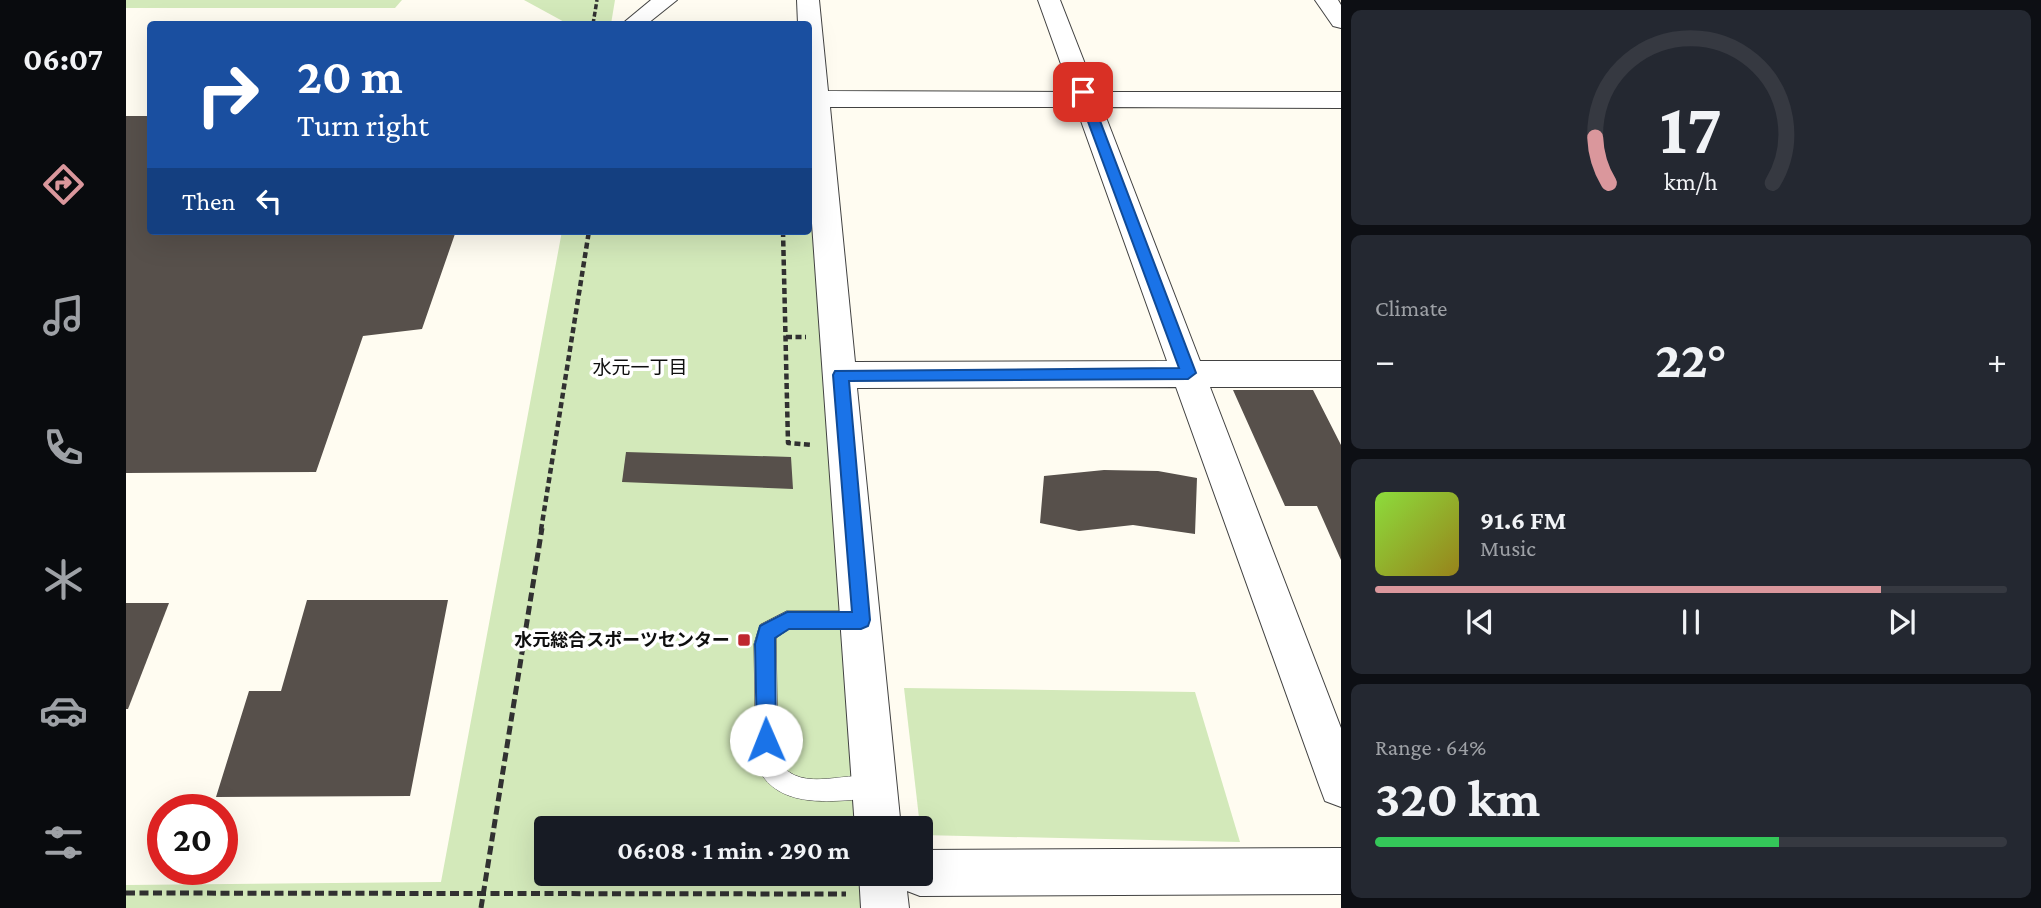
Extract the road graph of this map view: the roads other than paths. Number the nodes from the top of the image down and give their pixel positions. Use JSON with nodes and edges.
{"nodes":[{"id":1,"x":623,"y":0,"type":"edge"},
{"id":2,"x":666,"y":0,"type":"edge"},
{"id":3,"x":808,"y":0,"type":"edge"},
{"id":4,"x":1049,"y":0,"type":"edge"},
{"id":5,"x":1326,"y":0,"type":"edge"},
{"id":6,"x":620,"y":21,"type":"edge"},
{"id":7,"x":637,"y":21,"type":"edge"},
{"id":8,"x":809,"y":21,"type":"edge"},
{"id":9,"x":1341,"y":21,"type":"edge"},
{"id":10,"x":1086,"y":99,"type":"junction"},
{"id":11,"x":812,"y":100,"type":"edge"},
{"id":12,"x":1341,"y":100,"type":"edge"},
{"id":13,"x":1188,"y":373,"type":"junction"},
{"id":14,"x":1341,"y":374,"type":"edge"},
{"id":15,"x":841,"y":375,"type":"junction"},
{"id":16,"x":861,"y":620,"type":"junction"},
{"id":17,"x":1341,"y":785,"type":"edge"},
{"id":18,"x":877,"y":808,"type":"edge"},
{"id":19,"x":1341,"y":871,"type":"edge"},
{"id":20,"x":893,"y":887,"type":"edge"}],
"edges":[{"from":1,"to":6,"type":"street"},
{"from":2,"to":7,"type":"street"},
{"from":3,"to":8,"type":"street"},
{"from":4,"to":10,"type":"street"},
{"from":5,"to":9,"type":"street"},
{"from":10,"to":11,"type":"street"},
{"from":10,"to":12,"type":"street"},
{"from":10,"to":13,"type":"street"},
{"from":11,"to":15,"type":"street"},
{"from":13,"to":14,"type":"street"},
{"from":13,"to":15,"type":"street"},
{"from":13,"to":17,"type":"street"},
{"from":15,"to":16,"type":"street"},
{"from":16,"to":18,"type":"street"},
{"from":16,"to":18,"type":"lane"},
{"from":19,"to":20,"type":"street"}]}
